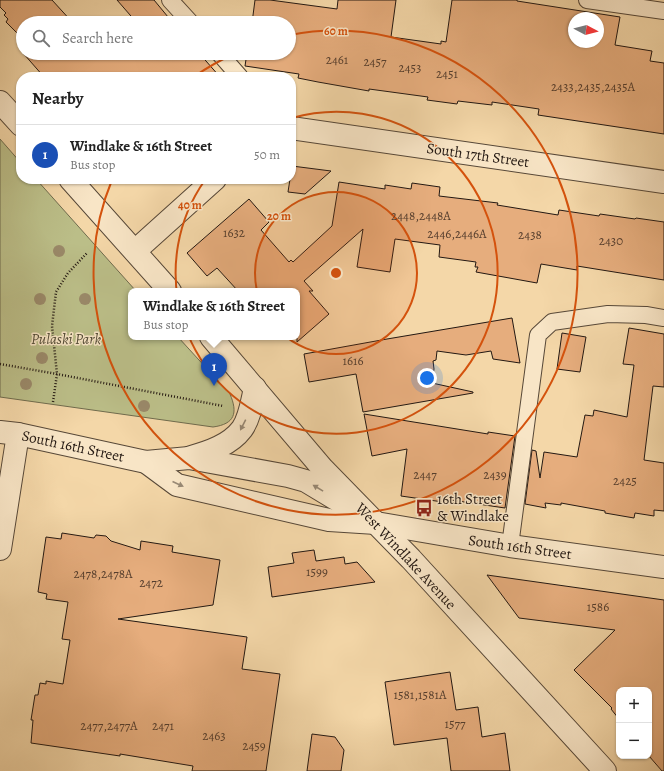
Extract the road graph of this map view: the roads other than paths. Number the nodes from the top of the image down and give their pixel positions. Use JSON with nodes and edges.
{"nodes":[{"id":1,"x":170,"y":0,"type":"edge"},
{"id":2,"x":587,"y":0,"type":"edge"},
{"id":3,"x":664,"y":11,"type":"edge"},
{"id":4,"x":185,"y":16,"type":"edge"},
{"id":5,"x":225,"y":60,"type":"edge"},
{"id":6,"x":236,"y":72,"type":"edge"},
{"id":7,"x":0,"y":102,"type":"edge"},
{"id":8,"x":16,"y":120,"type":"edge"},
{"id":9,"x":296,"y":129,"type":"edge"},
{"id":10,"x":664,"y":182,"type":"edge"},
{"id":11,"x":75,"y":184,"type":"edge"},
{"id":12,"x":209,"y":184,"type":"edge"},
{"id":13,"x":135,"y":251,"type":"junction"},
{"id":14,"x":167,"y":288,"type":"edge"},
{"id":15,"x":664,"y":318,"type":"edge"},
{"id":16,"x":214,"y":340,"type":"edge"},
{"id":17,"x":255,"y":388,"type":"junction"},
{"id":18,"x":9,"y":433,"type":"edge"},
{"id":19,"x":189,"y":458,"type":"junction"},
{"id":20,"x":146,"y":462,"type":"junction"},
{"id":21,"x":376,"y":523,"type":"junction"},
{"id":22,"x":510,"y":546,"type":"junction"},
{"id":23,"x":0,"y":549,"type":"edge"},
{"id":24,"x":664,"y":567,"type":"edge"},
{"id":25,"x":605,"y":771,"type":"edge"}],
"edges":[{"from":1,"to":4,"type":"lane"},
{"from":2,"to":3,"type":"lane"},
{"from":5,"to":6,"type":"lane"},
{"from":7,"to":8,"type":"street"},
{"from":9,"to":10,"type":"street","name":"South 17th Street"},
{"from":11,"to":13,"type":"street"},
{"from":12,"to":13,"type":"street"},
{"from":13,"to":14,"type":"street"},
{"from":15,"to":22,"type":"lane"},
{"from":16,"to":17,"type":"street","name":"West Windlake Avenue"},
{"from":17,"to":19,"type":"street","one_way":true},
{"from":17,"to":21,"type":"street","name":"West Windlake Avenue"},
{"from":18,"to":20,"type":"street","name":"South 16th Street"},
{"from":18,"to":23,"type":"street"},
{"from":19,"to":20,"type":"street","name":"South 16th Street"},
{"from":21,"to":19,"type":"street","name":"South 16th Street","one_way":true},
{"from":20,"to":21,"type":"street","name":"South 16th Street","one_way":true},
{"from":21,"to":22,"type":"street","name":"South 16th Street"},
{"from":21,"to":25,"type":"street","name":"West Windlake Avenue"},
{"from":22,"to":24,"type":"street","name":"South 16th Street"}]}
